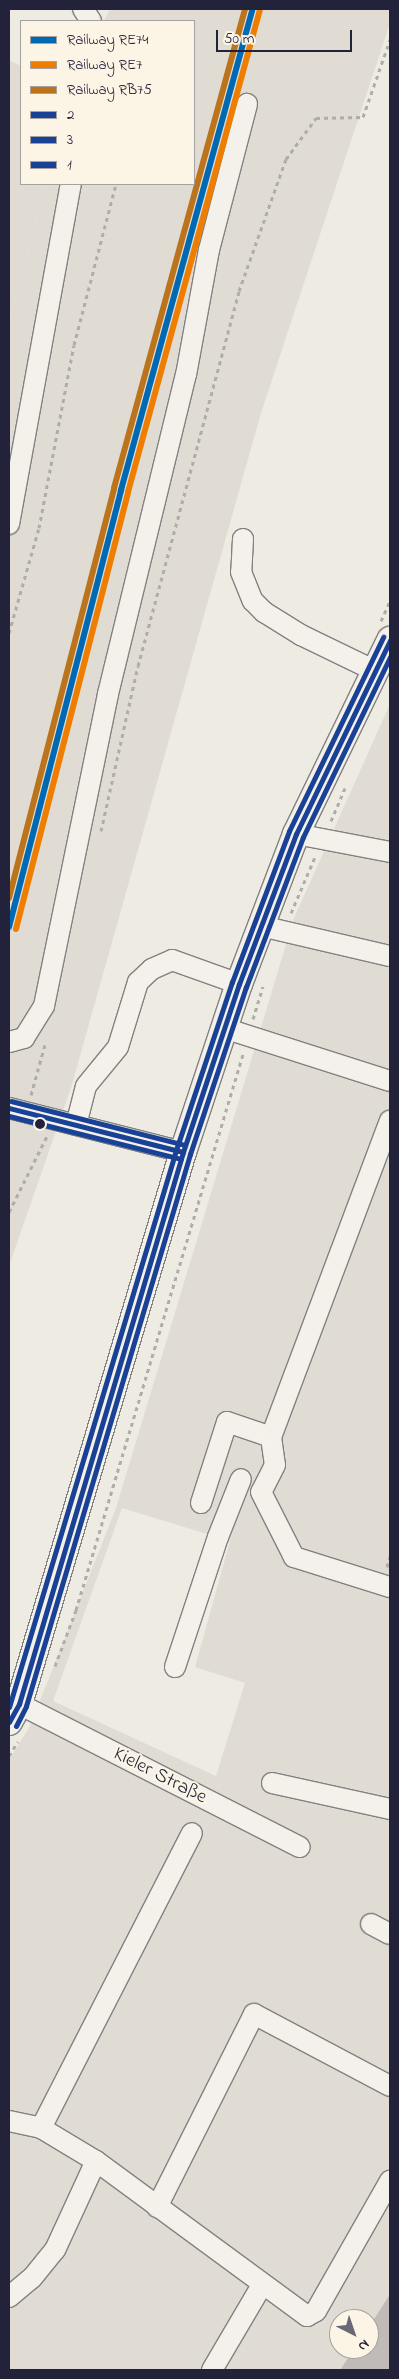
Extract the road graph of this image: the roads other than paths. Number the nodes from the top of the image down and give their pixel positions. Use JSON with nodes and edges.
{"nodes":[{"id":1,"x":83,"y":9,"type":"edge"},
{"id":2,"x":90,"y":20,"type":"edge"},
{"id":3,"x":247,"y":104,"type":"dead end"},
{"id":4,"x":71,"y":185,"type":"edge"},
{"id":5,"x":9,"y":524,"type":"edge"},
{"id":6,"x":243,"y":539,"type":"dead end"},
{"id":7,"x":390,"y":640,"type":"edge"},
{"id":8,"x":375,"y":671,"type":"junction"},
{"id":9,"x":296,"y":834,"type":"junction"},
{"id":10,"x":390,"y":852,"type":"edge"},
{"id":11,"x":273,"y":928,"type":"junction"},
{"id":12,"x":390,"y":956,"type":"edge"},
{"id":13,"x":239,"y":984,"type":"junction"},
{"id":14,"x":236,"y":1032,"type":"junction"},
{"id":15,"x":9,"y":1042,"type":"edge"},
{"id":16,"x":390,"y":1081,"type":"edge"},
{"id":17,"x":9,"y":1108,"type":"edge"},
{"id":18,"x":390,"y":1122,"type":"edge"},
{"id":19,"x":76,"y":1125,"type":"junction"},
{"id":20,"x":183,"y":1152,"type":"junction"},
{"id":21,"x":270,"y":1437,"type":"junction"},
{"id":22,"x":215,"y":1458,"type":"junction"},
{"id":23,"x":241,"y":1479,"type":"junction"},
{"id":24,"x":261,"y":1492,"type":"junction"},
{"id":25,"x":201,"y":1503,"type":"dead end"},
{"id":26,"x":390,"y":1588,"type":"edge"},
{"id":27,"x":175,"y":1667,"type":"dead end"},
{"id":28,"x":21,"y":1713,"type":"edge"},
{"id":29,"x":272,"y":1782,"type":"dead end"},
{"id":30,"x":390,"y":1809,"type":"edge"},
{"id":31,"x":192,"y":1833,"type":"dead end"},
{"id":32,"x":300,"y":1847,"type":"dead end"},
{"id":33,"x":372,"y":1924,"type":"dead end"},
{"id":34,"x":390,"y":1934,"type":"edge"},
{"id":35,"x":390,"y":2086,"type":"edge"},
{"id":36,"x":9,"y":2121,"type":"edge"},
{"id":37,"x":41,"y":2128,"type":"junction"},
{"id":38,"x":96,"y":2162,"type":"junction"},
{"id":39,"x":390,"y":2181,"type":"edge"},
{"id":40,"x":157,"y":2207,"type":"junction"},
{"id":41,"x":262,"y":2285,"type":"junction"},
{"id":42,"x":9,"y":2297,"type":"edge"},
{"id":43,"x":212,"y":2370,"type":"edge"}],
"edges":[{"from":1,"to":2,"type":"street"},
{"from":3,"to":15,"type":"street"},
{"from":4,"to":5,"type":"street"},
{"from":6,"to":8,"type":"street"},
{"from":7,"to":8,"type":"main road"},
{"from":8,"to":9,"type":"main road"},
{"from":9,"to":10,"type":"street"},
{"from":9,"to":11,"type":"main road"},
{"from":11,"to":12,"type":"street"},
{"from":11,"to":13,"type":"main road"},
{"from":13,"to":14,"type":"main road"},
{"from":13,"to":19,"type":"street"},
{"from":14,"to":16,"type":"street"},
{"from":14,"to":20,"type":"main road"},
{"from":17,"to":19,"type":"street"},
{"from":18,"to":21,"type":"street"},
{"from":19,"to":20,"type":"street"},
{"from":20,"to":28,"type":"main road"},
{"from":21,"to":22,"type":"street"},
{"from":21,"to":24,"type":"street"},
{"from":22,"to":23,"type":"street"},
{"from":22,"to":25,"type":"street"},
{"from":23,"to":24,"type":"street"},
{"from":23,"to":27,"type":"street"},
{"from":24,"to":26,"type":"street"},
{"from":28,"to":32,"type":"street","name":"Kieler Straße"},
{"from":29,"to":30,"type":"street"},
{"from":31,"to":37,"type":"street"},
{"from":33,"to":34,"type":"street"},
{"from":35,"to":40,"type":"street"},
{"from":36,"to":37,"type":"street"},
{"from":37,"to":38,"type":"street"},
{"from":38,"to":40,"type":"street"},
{"from":38,"to":42,"type":"street"},
{"from":39,"to":41,"type":"street"},
{"from":40,"to":41,"type":"street"},
{"from":41,"to":43,"type":"street"}]}
